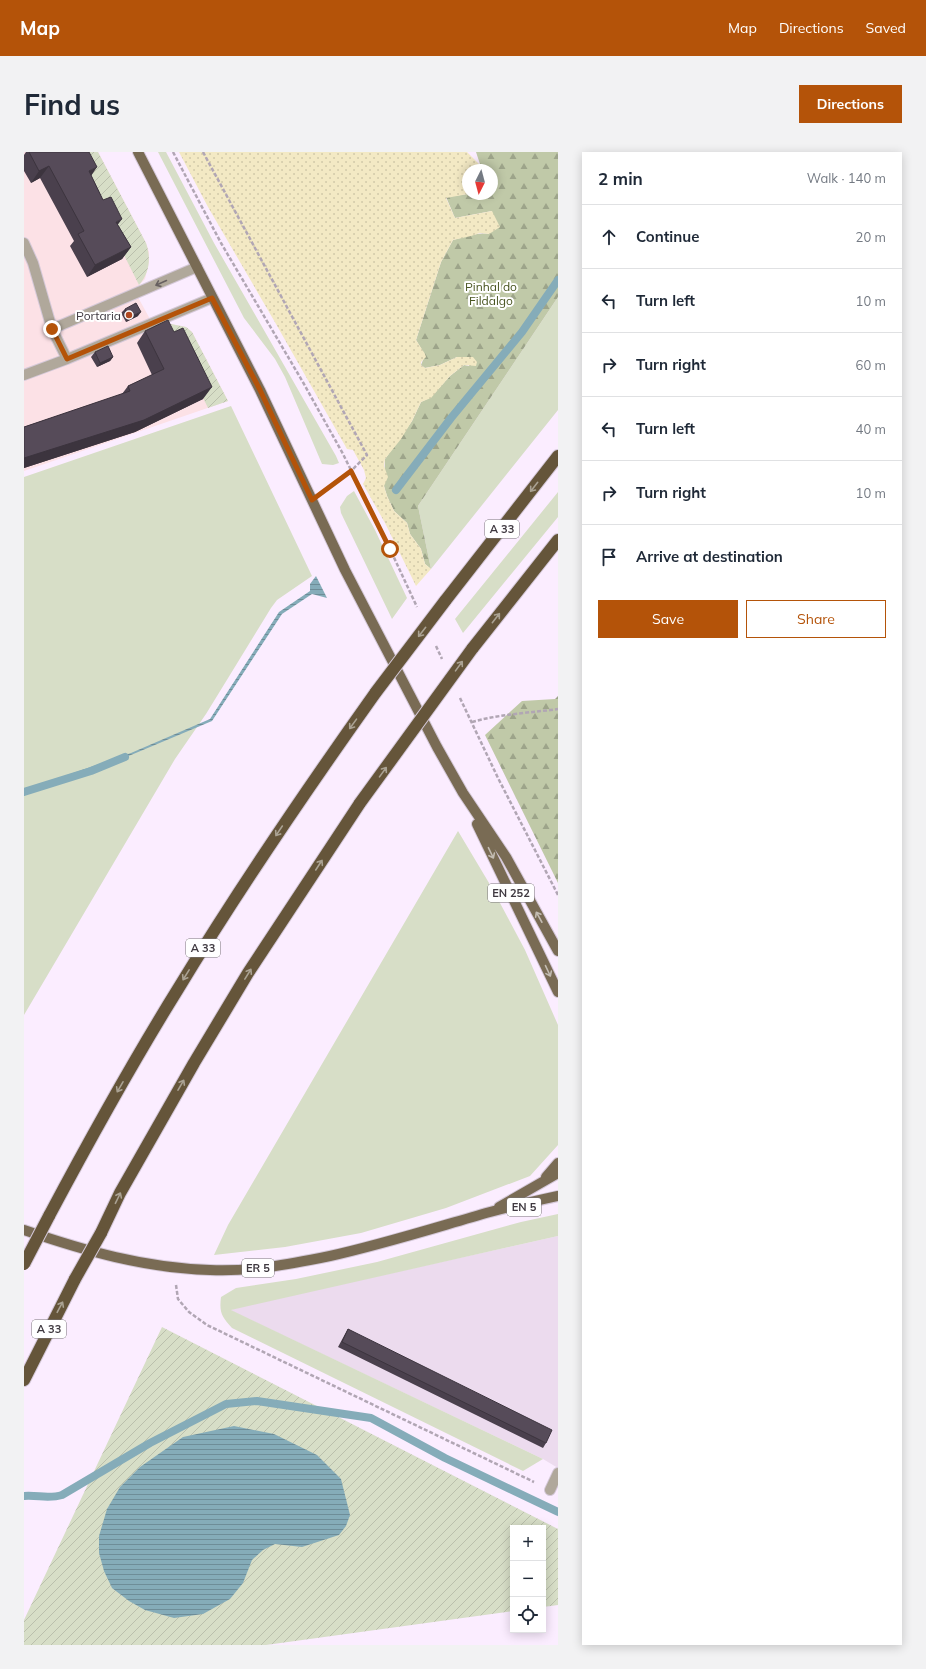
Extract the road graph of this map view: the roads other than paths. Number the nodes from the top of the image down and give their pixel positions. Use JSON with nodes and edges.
{"nodes":[{"id":1,"x":138,"y":152,"type":"edge"},
{"id":2,"x":24,"y":243,"type":"edge"},
{"id":3,"x":197,"y":267,"type":"junction"},
{"id":4,"x":212,"y":298,"type":"junction"},
{"id":5,"x":52,"y":329,"type":"junction"},
{"id":6,"x":67,"y":359,"type":"junction"},
{"id":7,"x":24,"y":375,"type":"edge"},
{"id":8,"x":558,"y":456,"type":"edge"},
{"id":9,"x":558,"y":540,"type":"edge"},
{"id":10,"x":463,"y":793,"type":"junction"},
{"id":11,"x":558,"y":951,"type":"edge"},
{"id":12,"x":558,"y":992,"type":"edge"},
{"id":13,"x":558,"y":1163,"type":"edge"},
{"id":14,"x":558,"y":1173,"type":"edge"},
{"id":15,"x":541,"y":1183,"type":"junction"},
{"id":16,"x":558,"y":1196,"type":"edge"},
{"id":17,"x":558,"y":1203,"type":"edge"},
{"id":18,"x":491,"y":1212,"type":"junction"},
{"id":19,"x":24,"y":1230,"type":"edge"},
{"id":20,"x":24,"y":1264,"type":"edge"},
{"id":21,"x":24,"y":1380,"type":"edge"},
{"id":22,"x":558,"y":1474,"type":"edge"},
{"id":23,"x":550,"y":1490,"type":"road end"}],
"edges":[{"from":1,"to":3,"type":"main road","number":"EN 252"},
{"from":2,"to":5,"type":"lane"},
{"from":3,"to":4,"type":"main road","number":"EN 252"},
{"from":3,"to":5,"type":"lane","one_way":true},
{"from":4,"to":6,"type":"lane"},
{"from":4,"to":10,"type":"main road","number":"EN 252"},
{"from":5,"to":6,"type":"lane"},
{"from":6,"to":7,"type":"lane"},
{"from":8,"to":20,"type":"highway","number":"A 33","one_way":true,"bridge":true},
{"from":21,"to":9,"type":"highway","number":"A 33","one_way":true,"bridge":true},
{"from":11,"to":10,"type":"main road","number":"EN 252","one_way":true},
{"from":10,"to":12,"type":"main road","number":"EN 252","one_way":true},
{"from":13,"to":15,"type":"main road"},
{"from":14,"to":15,"type":"main road","number":"EN 5"},
{"from":15,"to":18,"type":"main road","number":"ER 5"},
{"from":16,"to":18,"type":"main road"},
{"from":17,"to":18,"type":"main road","number":"EN 5"},
{"from":18,"to":19,"type":"main road","number":"ER 5"},
{"from":22,"to":23,"type":"lane"}]}
